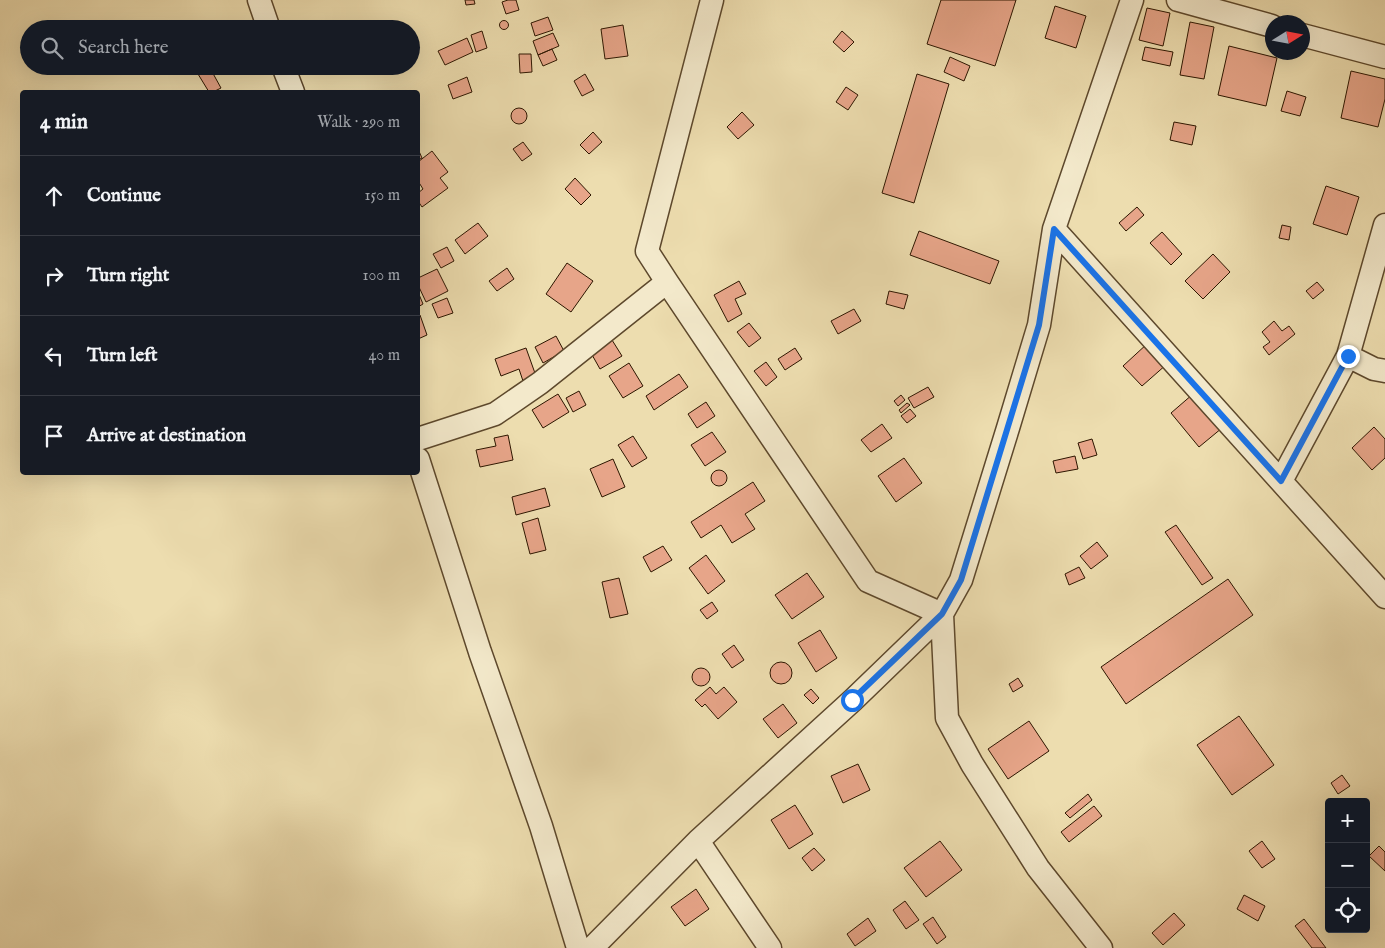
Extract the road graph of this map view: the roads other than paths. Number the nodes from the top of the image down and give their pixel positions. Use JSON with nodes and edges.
{"nodes":[{"id":1,"x":258,"y":0,"type":"edge"},
{"id":2,"x":712,"y":0,"type":"edge"},
{"id":3,"x":1132,"y":0,"type":"edge"},
{"id":4,"x":1178,"y":0,"type":"edge"},
{"id":5,"x":266,"y":20,"type":"edge"},
{"id":6,"x":1265,"y":24,"type":"edge"},
{"id":7,"x":1310,"y":36,"type":"edge"},
{"id":8,"x":1385,"y":57,"type":"edge"},
{"id":9,"x":286,"y":75,"type":"edge"},
{"id":10,"x":292,"y":90,"type":"edge"},
{"id":11,"x":1385,"y":225,"type":"edge"},
{"id":12,"x":1054,"y":229,"type":"junction"},
{"id":13,"x":667,"y":282,"type":"junction"},
{"id":14,"x":1348,"y":356,"type":"junction"},
{"id":15,"x":1385,"y":371,"type":"edge"},
{"id":16,"x":420,"y":438,"type":"edge"},
{"id":17,"x":420,"y":465,"type":"edge"},
{"id":18,"x":1281,"y":481,"type":"junction"},
{"id":19,"x":1385,"y":597,"type":"edge"},
{"id":20,"x":942,"y":614,"type":"junction"},
{"id":21,"x":698,"y":840,"type":"junction"},
{"id":22,"x":578,"y":948,"type":"edge"},
{"id":23,"x":592,"y":948,"type":"edge"},
{"id":24,"x":770,"y":948,"type":"edge"},
{"id":25,"x":1101,"y":948,"type":"edge"}],
"edges":[{"from":1,"to":5,"type":"street"},
{"from":2,"to":13,"type":"street"},
{"from":3,"to":12,"type":"street"},
{"from":4,"to":6,"type":"street"},
{"from":7,"to":8,"type":"street"},
{"from":9,"to":10,"type":"street"},
{"from":11,"to":14,"type":"street"},
{"from":12,"to":18,"type":"street"},
{"from":12,"to":20,"type":"street"},
{"from":13,"to":16,"type":"street"},
{"from":13,"to":20,"type":"street"},
{"from":14,"to":15,"type":"street"},
{"from":14,"to":18,"type":"street"},
{"from":17,"to":22,"type":"street"},
{"from":18,"to":19,"type":"street"},
{"from":20,"to":21,"type":"street"},
{"from":20,"to":25,"type":"street"},
{"from":21,"to":23,"type":"street"},
{"from":21,"to":24,"type":"street"}]}
